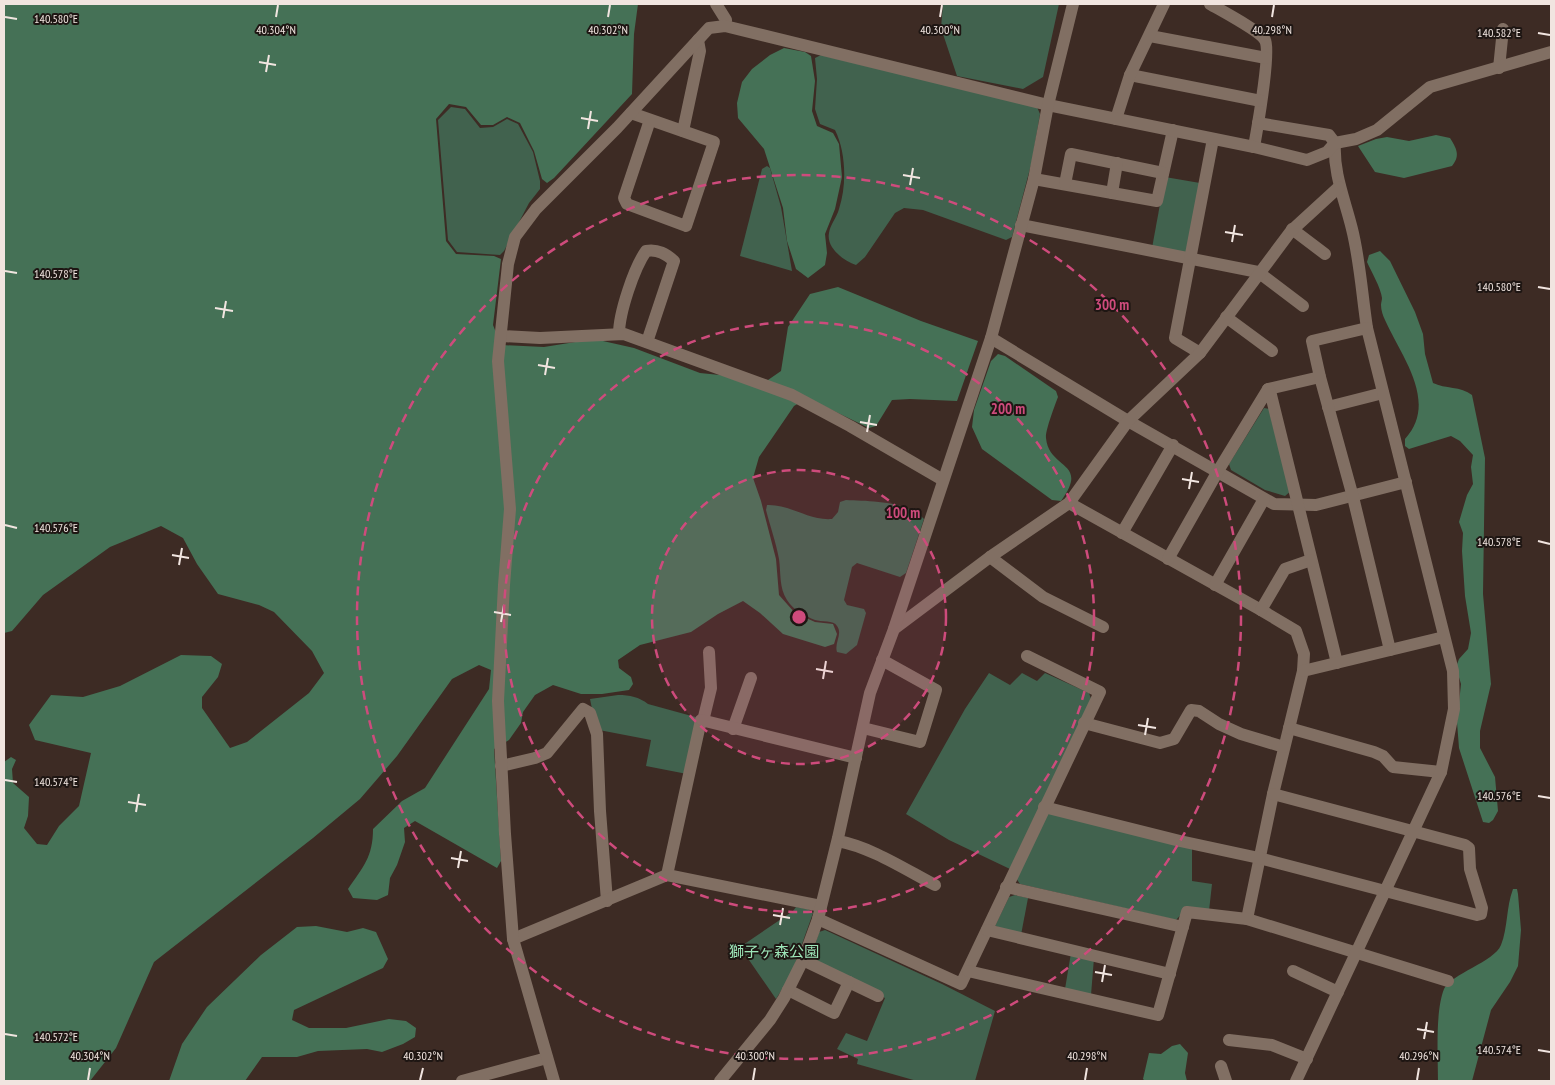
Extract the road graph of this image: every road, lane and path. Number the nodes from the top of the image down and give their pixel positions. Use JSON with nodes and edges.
{"nodes":[{"id":1,"x":716,"y":4,"type":"edge"},
{"id":2,"x":1073,"y":4,"type":"edge"},
{"id":3,"x":1164,"y":4,"type":"edge"},
{"id":4,"x":1210,"y":4,"type":"edge"},
{"id":5,"x":725,"y":26,"type":"junction"},
{"id":6,"x":1502,"y":29,"type":"dead end"},
{"id":7,"x":1150,"y":36,"type":"junction"},
{"id":8,"x":698,"y":40,"type":"junction"},
{"id":9,"x":1551,"y":52,"type":"edge"},
{"id":10,"x":1266,"y":58,"type":"junction"},
{"id":11,"x":1499,"y":68,"type":"junction"},
{"id":12,"x":1130,"y":75,"type":"junction"},
{"id":13,"x":1261,"y":101,"type":"junction"},
{"id":14,"x":1048,"y":105,"type":"junction"},
{"id":15,"x":631,"y":113,"type":"junction"},
{"id":16,"x":1116,"y":119,"type":"junction"},
{"id":17,"x":650,"y":120,"type":"junction"},
{"id":18,"x":1258,"y":123,"type":"junction"},
{"id":19,"x":1173,"y":130,"type":"junction"},
{"id":20,"x":683,"y":131,"type":"junction"},
{"id":21,"x":1213,"y":139,"type":"junction"},
{"id":22,"x":1335,"y":143,"type":"junction"},
{"id":23,"x":1254,"y":147,"type":"junction"},
{"id":24,"x":1117,"y":164,"type":"junction"},
{"id":25,"x":1163,"y":173,"type":"junction"},
{"id":26,"x":1034,"y":179,"type":"junction"},
{"id":27,"x":1065,"y":184,"type":"junction"},
{"id":28,"x":1339,"y":187,"type":"junction"},
{"id":29,"x":1112,"y":193,"type":"junction"},
{"id":30,"x":1021,"y":225,"type":"junction"},
{"id":31,"x":1292,"y":229,"type":"junction"},
{"id":32,"x":1325,"y":254,"type":"dead end"},
{"id":33,"x":1189,"y":259,"type":"junction"},
{"id":34,"x":1258,"y":272,"type":"junction"},
{"id":35,"x":1303,"y":306,"type":"dead end"},
{"id":36,"x":1226,"y":316,"type":"junction"},
{"id":37,"x":1367,"y":328,"type":"junction"},
{"id":38,"x":618,"y":334,"type":"junction"},
{"id":39,"x":501,"y":336,"type":"junction"},
{"id":40,"x":991,"y":338,"type":"junction"},
{"id":41,"x":648,"y":342,"type":"junction"},
{"id":42,"x":1272,"y":351,"type":"dead end"},
{"id":43,"x":1200,"y":353,"type":"junction"},
{"id":44,"x":1320,"y":377,"type":"junction"},
{"id":45,"x":1268,"y":389,"type":"junction"},
{"id":46,"x":1383,"y":393,"type":"junction"},
{"id":47,"x":1328,"y":407,"type":"junction"},
{"id":48,"x":1128,"y":421,"type":"junction"},
{"id":49,"x":1172,"y":446,"type":"junction"},
{"id":50,"x":1218,"y":471,"type":"junction"},
{"id":51,"x":943,"y":480,"type":"junction"},
{"id":52,"x":1406,"y":482,"type":"junction"},
{"id":53,"x":1353,"y":497,"type":"junction"},
{"id":54,"x":1264,"y":499,"type":"junction"},
{"id":55,"x":1069,"y":503,"type":"junction"},
{"id":56,"x":1299,"y":505,"type":"junction"},
{"id":57,"x":1122,"y":533,"type":"junction"},
{"id":58,"x":990,"y":557,"type":"junction"},
{"id":59,"x":1168,"y":558,"type":"junction"},
{"id":60,"x":1311,"y":560,"type":"junction"},
{"id":61,"x":1215,"y":585,"type":"junction"},
{"id":62,"x":1261,"y":610,"type":"junction"},
{"id":63,"x":1103,"y":627,"type":"dead end"},
{"id":64,"x":894,"y":629,"type":"junction"},
{"id":65,"x":1444,"y":637,"type":"junction"},
{"id":66,"x":1390,"y":650,"type":"junction"},
{"id":67,"x":709,"y":652,"type":"dead end"},
{"id":68,"x":1027,"y":656,"type":"dead end"},
{"id":69,"x":882,"y":660,"type":"junction"},
{"id":70,"x":1337,"y":663,"type":"junction"},
{"id":71,"x":1303,"y":671,"type":"junction"},
{"id":72,"x":751,"y":678,"type":"dead end"},
{"id":73,"x":703,"y":721,"type":"junction"},
{"id":74,"x":1084,"y":723,"type":"junction"},
{"id":75,"x":733,"y":728,"type":"junction"},
{"id":76,"x":862,"y":728,"type":"junction"},
{"id":77,"x":1289,"y":728,"type":"junction"},
{"id":78,"x":1284,"y":747,"type":"junction"},
{"id":79,"x":856,"y":758,"type":"junction"},
{"id":80,"x":501,"y":766,"type":"junction"},
{"id":81,"x":1440,"y":772,"type":"junction"},
{"id":82,"x":1273,"y":794,"type":"junction"},
{"id":83,"x":1044,"y":807,"type":"junction"},
{"id":84,"x":1414,"y":830,"type":"junction"},
{"id":85,"x":838,"y":841,"type":"junction"},
{"id":86,"x":1259,"y":858,"type":"junction"},
{"id":87,"x":668,"y":875,"type":"junction"},
{"id":88,"x":935,"y":885,"type":"dead end"},
{"id":89,"x":1006,"y":887,"type":"junction"},
{"id":90,"x":1384,"y":892,"type":"junction"},
{"id":91,"x":607,"y":901,"type":"junction"},
{"id":92,"x":819,"y":912,"type":"junction"},
{"id":93,"x":1247,"y":920,"type":"junction"},
{"id":94,"x":1183,"y":927,"type":"junction"},
{"id":95,"x":987,"y":930,"type":"junction"},
{"id":96,"x":512,"y":939,"type":"junction"},
{"id":97,"x":1356,"y":954,"type":"junction"},
{"id":98,"x":803,"y":960,"type":"junction"},
{"id":99,"x":968,"y":971,"type":"junction"},
{"id":100,"x":1294,"y":971,"type":"dead end"},
{"id":101,"x":1170,"y":974,"type":"junction"},
{"id":102,"x":1448,"y":981,"type":"dead end"},
{"id":103,"x":849,"y":982,"type":"junction"},
{"id":104,"x":788,"y":990,"type":"junction"},
{"id":105,"x":1338,"y":992,"type":"junction"},
{"id":106,"x":878,"y":996,"type":"dead end"},
{"id":107,"x":1229,"y":1040,"type":"dead end"},
{"id":108,"x":547,"y":1058,"type":"junction"},
{"id":109,"x":1307,"y":1059,"type":"junction"},
{"id":110,"x":1221,"y":1066,"type":"dead end"},
{"id":111,"x":462,"y":1081,"type":"edge"},
{"id":112,"x":554,"y":1081,"type":"edge"},
{"id":113,"x":720,"y":1081,"type":"edge"},
{"id":114,"x":1226,"y":1081,"type":"edge"},
{"id":115,"x":1296,"y":1081,"type":"edge"}],
"edges":[{"from":1,"to":5,"type":"street"},
{"from":2,"to":14,"type":"street"},
{"from":3,"to":7,"type":"street"},
{"from":4,"to":10,"type":"street"},
{"from":5,"to":8,"type":"street"},
{"from":5,"to":14,"type":"street"},
{"from":6,"to":11,"type":"street"},
{"from":7,"to":10,"type":"street"},
{"from":7,"to":12,"type":"street"},
{"from":8,"to":15,"type":"street"},
{"from":8,"to":20,"type":"street"},
{"from":9,"to":11,"type":"street"},
{"from":10,"to":13,"type":"street"},
{"from":11,"to":22,"type":"street"},
{"from":12,"to":13,"type":"street"},
{"from":12,"to":16,"type":"street"},
{"from":13,"to":18,"type":"street"},
{"from":14,"to":16,"type":"street"},
{"from":14,"to":26,"type":"street"},
{"from":15,"to":17,"type":"street"},
{"from":15,"to":39,"type":"street"},
{"from":16,"to":19,"type":"street"},
{"from":17,"to":20,"type":"street"},
{"from":17,"to":20,"type":"street"},
{"from":18,"to":22,"type":"street"},
{"from":18,"to":23,"type":"street"},
{"from":19,"to":21,"type":"street"},
{"from":19,"to":25,"type":"street"},
{"from":21,"to":23,"type":"street"},
{"from":21,"to":33,"type":"street"},
{"from":22,"to":23,"type":"street"},
{"from":22,"to":28,"type":"street"},
{"from":24,"to":25,"type":"street"},
{"from":24,"to":27,"type":"street"},
{"from":24,"to":29,"type":"street"},
{"from":25,"to":29,"type":"street"},
{"from":26,"to":27,"type":"street"},
{"from":26,"to":30,"type":"street"},
{"from":27,"to":29,"type":"street"},
{"from":28,"to":31,"type":"street"},
{"from":28,"to":37,"type":"street"},
{"from":30,"to":33,"type":"street"},
{"from":30,"to":40,"type":"street"},
{"from":31,"to":32,"type":"street"},
{"from":31,"to":34,"type":"street"},
{"from":33,"to":34,"type":"street"},
{"from":33,"to":43,"type":"street"},
{"from":34,"to":35,"type":"street"},
{"from":34,"to":36,"type":"street"},
{"from":36,"to":42,"type":"street"},
{"from":36,"to":43,"type":"street"},
{"from":37,"to":44,"type":"street"},
{"from":37,"to":46,"type":"street"},
{"from":38,"to":39,"type":"street"},
{"from":38,"to":41,"type":"street"},
{"from":38,"to":41,"type":"street"},
{"from":39,"to":80,"type":"street"},
{"from":40,"to":48,"type":"street"},
{"from":40,"to":51,"type":"street"},
{"from":41,"to":51,"type":"street"},
{"from":43,"to":48,"type":"street"},
{"from":44,"to":45,"type":"street"},
{"from":44,"to":47,"type":"street"},
{"from":45,"to":50,"type":"street"},
{"from":45,"to":56,"type":"street"},
{"from":46,"to":47,"type":"street"},
{"from":46,"to":52,"type":"street"},
{"from":47,"to":53,"type":"street"},
{"from":48,"to":49,"type":"street"},
{"from":48,"to":55,"type":"street"},
{"from":49,"to":50,"type":"street"},
{"from":49,"to":57,"type":"street"},
{"from":50,"to":54,"type":"street"},
{"from":50,"to":59,"type":"street"},
{"from":51,"to":64,"type":"street"},
{"from":52,"to":53,"type":"street"},
{"from":52,"to":65,"type":"street"},
{"from":53,"to":56,"type":"street"},
{"from":53,"to":66,"type":"street"},
{"from":54,"to":56,"type":"street"},
{"from":54,"to":61,"type":"street"},
{"from":55,"to":57,"type":"street"},
{"from":55,"to":58,"type":"street"},
{"from":56,"to":60,"type":"street"},
{"from":57,"to":59,"type":"street"},
{"from":58,"to":63,"type":"street"},
{"from":58,"to":64,"type":"street"},
{"from":59,"to":61,"type":"street"},
{"from":60,"to":62,"type":"street"},
{"from":60,"to":70,"type":"street"},
{"from":61,"to":62,"type":"street"},
{"from":62,"to":71,"type":"street"},
{"from":64,"to":69,"type":"street"},
{"from":65,"to":66,"type":"street"},
{"from":65,"to":81,"type":"street"},
{"from":66,"to":70,"type":"street"},
{"from":67,"to":73,"type":"street"},
{"from":68,"to":74,"type":"street"},
{"from":69,"to":76,"type":"street"},
{"from":69,"to":76,"type":"street"},
{"from":70,"to":71,"type":"street"},
{"from":71,"to":77,"type":"street"},
{"from":72,"to":75,"type":"street"},
{"from":73,"to":75,"type":"street"},
{"from":73,"to":87,"type":"street"},
{"from":74,"to":78,"type":"street"},
{"from":74,"to":83,"type":"street"},
{"from":75,"to":79,"type":"street"},
{"from":76,"to":79,"type":"street"},
{"from":77,"to":78,"type":"street"},
{"from":77,"to":81,"type":"street"},
{"from":78,"to":82,"type":"street"},
{"from":79,"to":85,"type":"street"},
{"from":80,"to":91,"type":"street"},
{"from":80,"to":96,"type":"street"},
{"from":81,"to":84,"type":"street"},
{"from":82,"to":84,"type":"street"},
{"from":82,"to":86,"type":"street"},
{"from":83,"to":86,"type":"street"},
{"from":83,"to":89,"type":"street"},
{"from":84,"to":90,"type":"street"},
{"from":84,"to":90,"type":"street"},
{"from":85,"to":88,"type":"street"},
{"from":85,"to":92,"type":"street"},
{"from":86,"to":90,"type":"street"},
{"from":86,"to":93,"type":"street"},
{"from":87,"to":91,"type":"street"},
{"from":87,"to":92,"type":"street"},
{"from":89,"to":94,"type":"street"},
{"from":89,"to":95,"type":"street"},
{"from":90,"to":97,"type":"street"},
{"from":91,"to":96,"type":"street"},
{"from":92,"to":98,"type":"street"},
{"from":92,"to":99,"type":"street"},
{"from":93,"to":94,"type":"street"},
{"from":93,"to":97,"type":"street"},
{"from":94,"to":101,"type":"street"},
{"from":95,"to":99,"type":"street"},
{"from":95,"to":101,"type":"street"},
{"from":96,"to":108,"type":"street"},
{"from":97,"to":102,"type":"street"},
{"from":97,"to":105,"type":"street"},
{"from":98,"to":103,"type":"street"},
{"from":98,"to":104,"type":"street"},
{"from":99,"to":101,"type":"street"},
{"from":100,"to":105,"type":"street"},
{"from":103,"to":104,"type":"street"},
{"from":103,"to":106,"type":"street"},
{"from":104,"to":113,"type":"street"},
{"from":105,"to":109,"type":"street"},
{"from":107,"to":109,"type":"street"},
{"from":108,"to":111,"type":"street"},
{"from":108,"to":112,"type":"street"},
{"from":109,"to":115,"type":"street"},
{"from":110,"to":114,"type":"street"}]}
